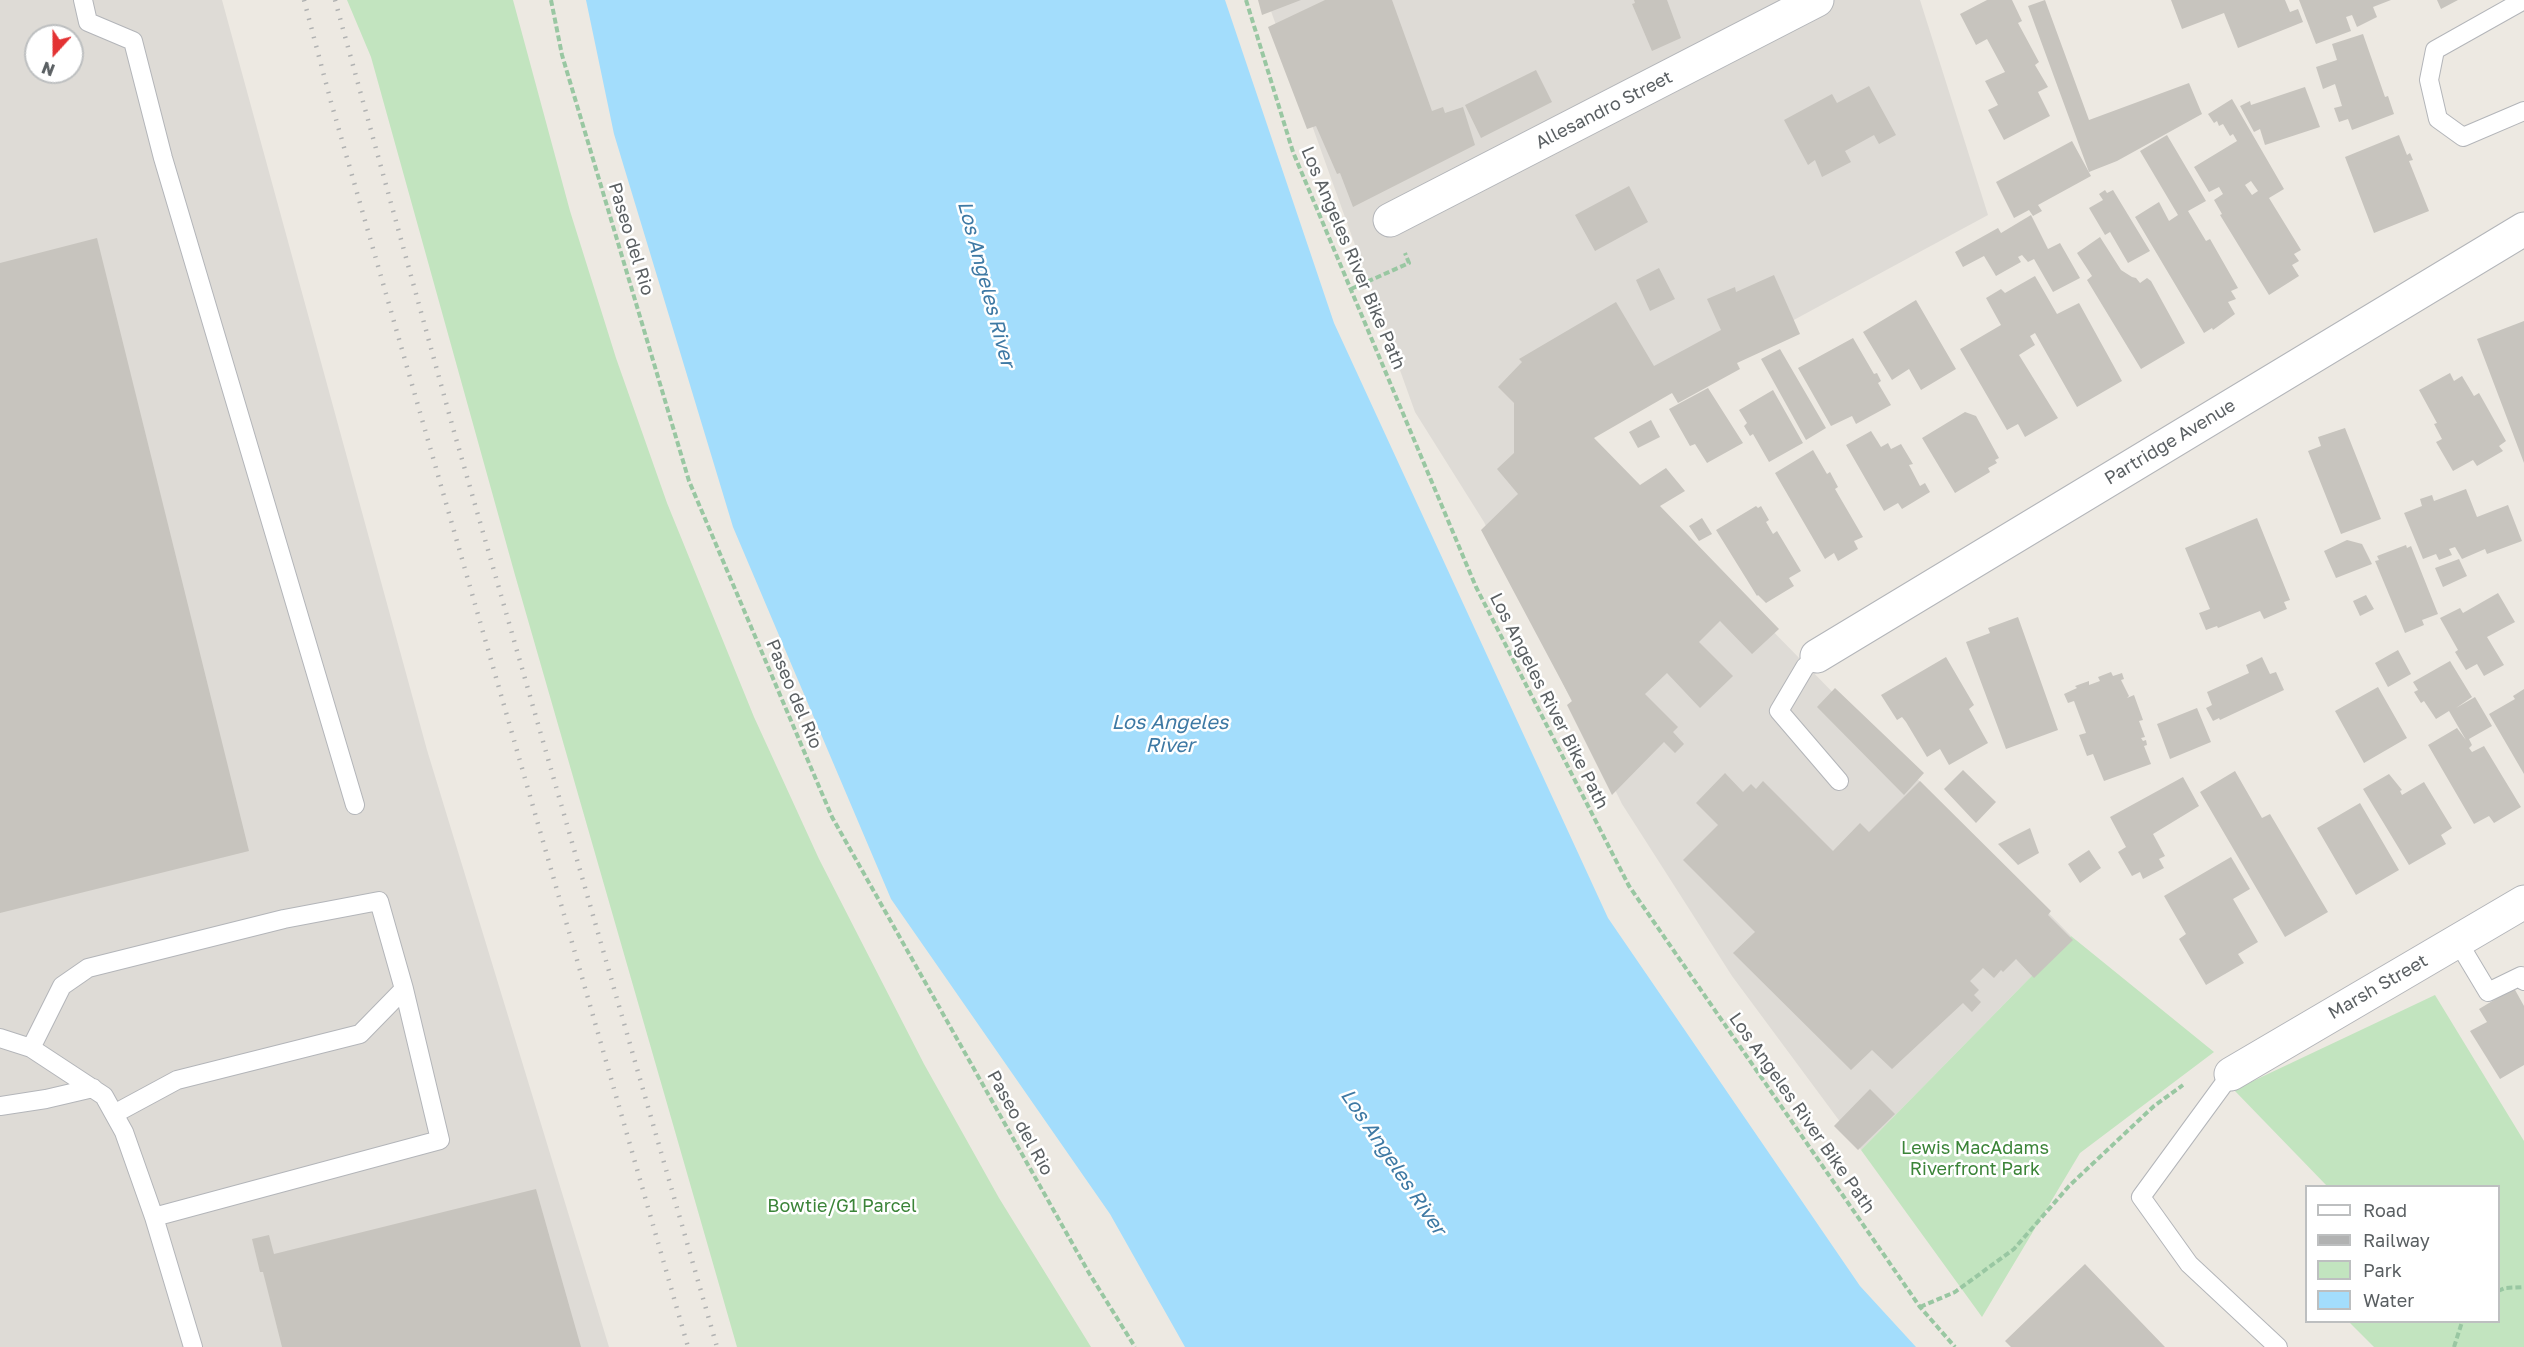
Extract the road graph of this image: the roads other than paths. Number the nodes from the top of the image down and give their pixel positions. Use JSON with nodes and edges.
{"nodes":[{"id":1,"x":83,"y":0,"type":"edge"},
{"id":2,"x":1817,"y":0,"type":"edge"},
{"id":3,"x":2524,"y":0,"type":"edge"},
{"id":4,"x":2524,"y":111,"type":"edge"},
{"id":5,"x":1390,"y":220,"type":"road end"},
{"id":6,"x":2524,"y":229,"type":"edge"},
{"id":7,"x":1817,"y":656,"type":"joint"},
{"id":8,"x":1839,"y":781,"type":"dead end"},
{"id":9,"x":355,"y":805,"type":"dead end"},
{"id":10,"x":2524,"y":902,"type":"edge"},
{"id":11,"x":2458,"y":942,"type":"junction"},
{"id":12,"x":2524,"y":981,"type":"edge"},
{"id":13,"x":404,"y":989,"type":"junction"},
{"id":14,"x":0,"y":1038,"type":"edge"},
{"id":15,"x":31,"y":1048,"type":"junction"},
{"id":16,"x":2231,"y":1074,"type":"joint"},
{"id":17,"x":93,"y":1088,"type":"junction"},
{"id":18,"x":0,"y":1106,"type":"edge"},
{"id":19,"x":114,"y":1114,"type":"junction"},
{"id":20,"x":154,"y":1217,"type":"junction"},
{"id":21,"x":193,"y":1347,"type":"edge"},
{"id":22,"x":2278,"y":1347,"type":"edge"}],
"edges":[{"from":1,"to":9,"type":"lane"},
{"from":2,"to":5,"type":"street","name":"Allesandro Street"},
{"from":3,"to":4,"type":"lane"},
{"from":6,"to":7,"type":"street","name":"Partridge Avenue"},
{"from":7,"to":8,"type":"lane"},
{"from":10,"to":11,"type":"street","name":"Marsh Street"},
{"from":11,"to":12,"type":"lane"},
{"from":11,"to":16,"type":"street","name":"Marsh Street"},
{"from":13,"to":15,"type":"lane"},
{"from":13,"to":19,"type":"lane"},
{"from":13,"to":20,"type":"lane"},
{"from":14,"to":15,"type":"lane"},
{"from":15,"to":17,"type":"lane"},
{"from":16,"to":22,"type":"lane"},
{"from":17,"to":18,"type":"lane"},
{"from":17,"to":19,"type":"lane"},
{"from":19,"to":20,"type":"lane"},
{"from":20,"to":21,"type":"lane"}]}
